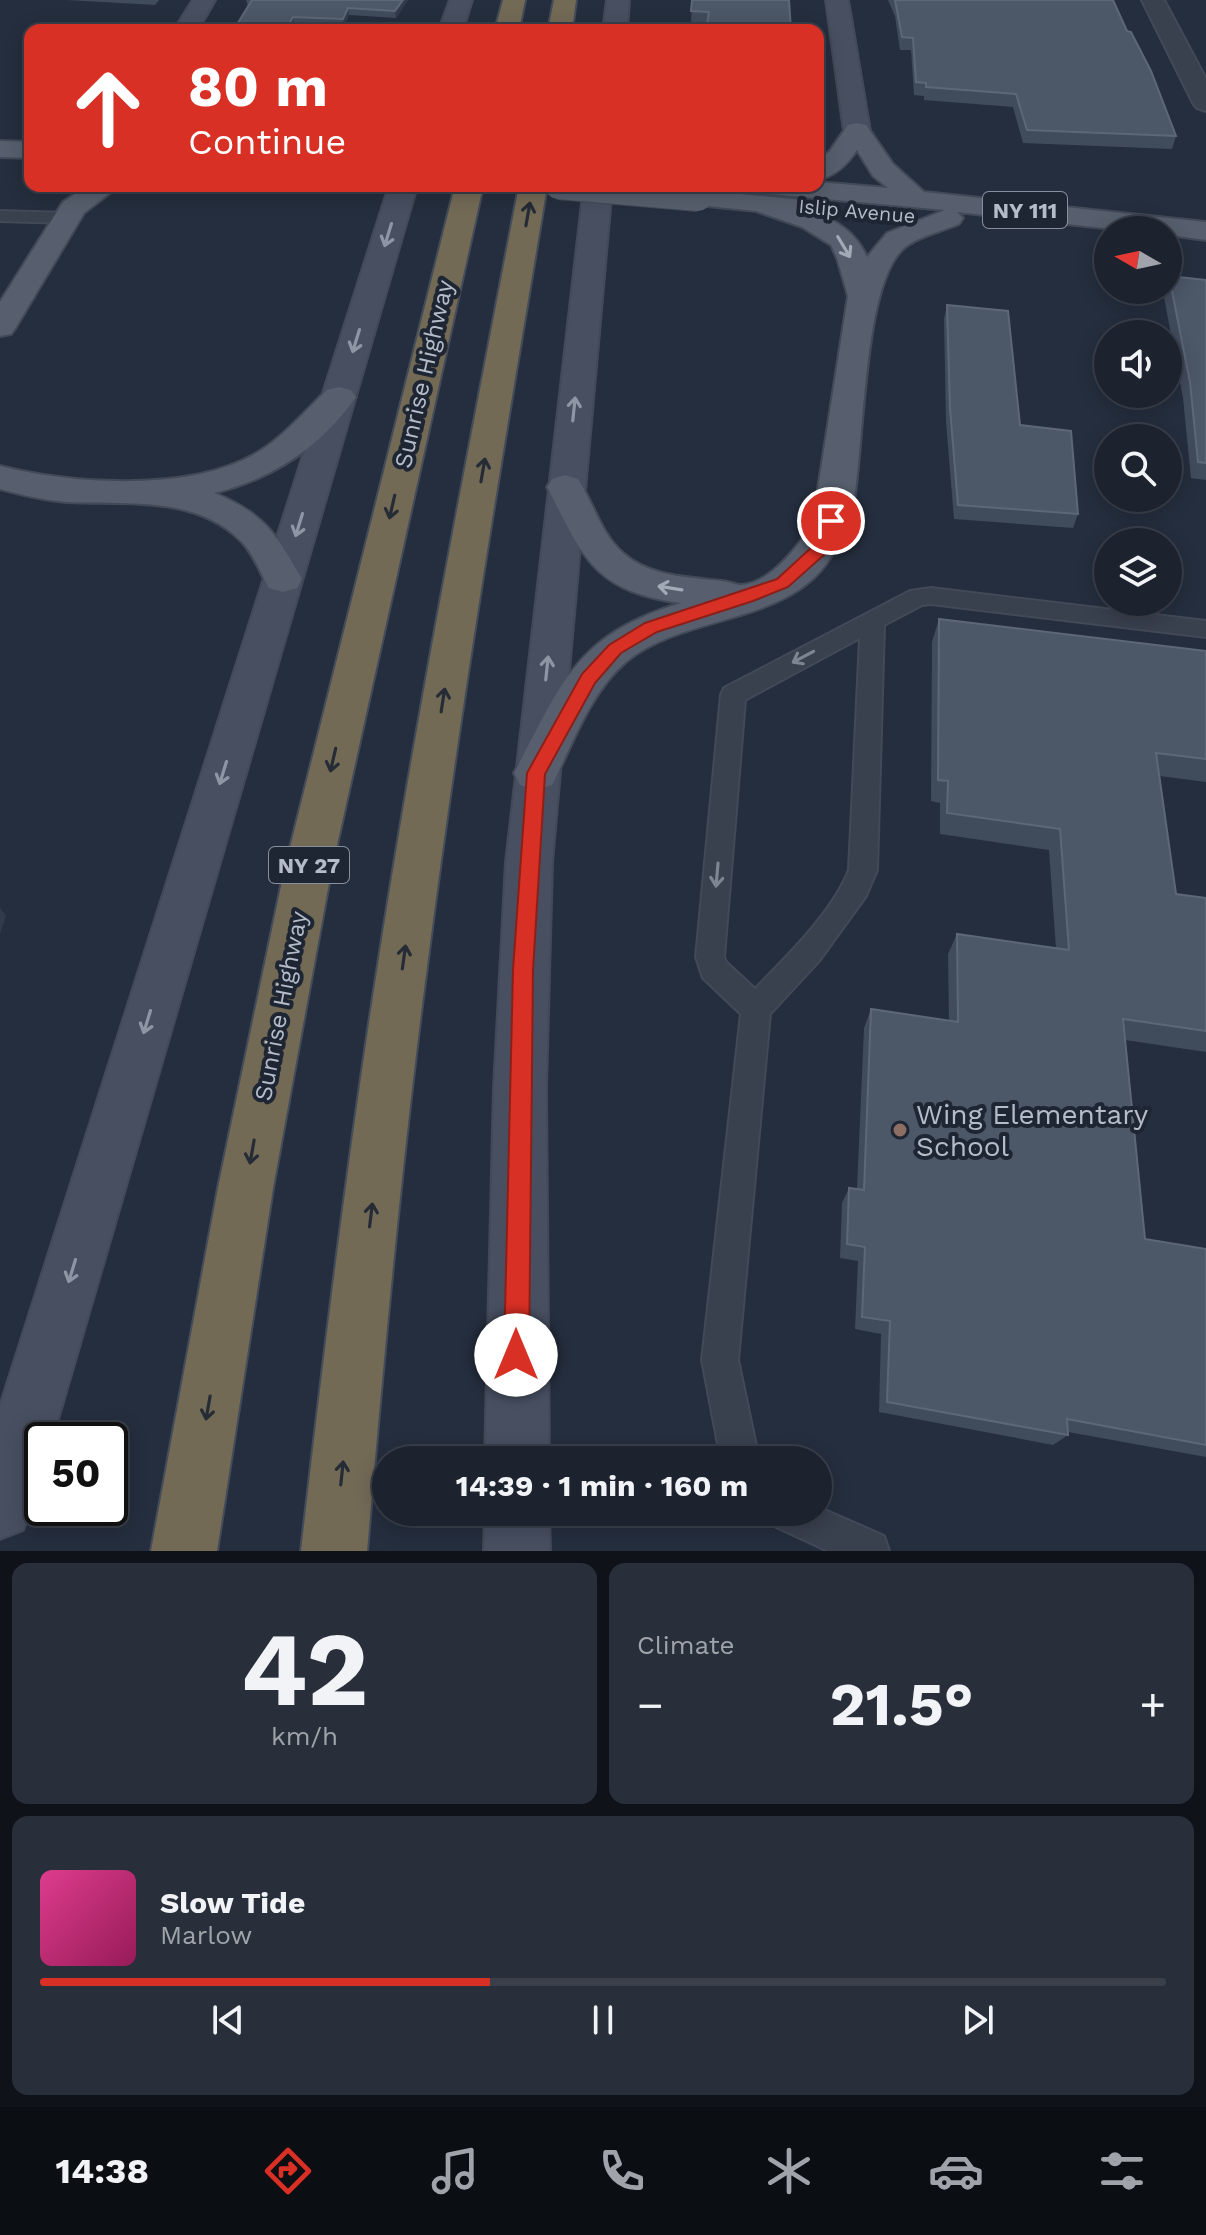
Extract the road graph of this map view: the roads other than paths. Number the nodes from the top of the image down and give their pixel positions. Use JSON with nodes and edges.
{"nodes":[{"id":1,"x":204,"y":0,"type":"edge"},
{"id":2,"x":461,"y":0,"type":"edge"},
{"id":3,"x":514,"y":0,"type":"edge"},
{"id":4,"x":565,"y":0,"type":"edge"},
{"id":5,"x":618,"y":0,"type":"edge"},
{"id":6,"x":837,"y":0,"type":"edge"},
{"id":7,"x":1153,"y":0,"type":"edge"},
{"id":8,"x":190,"y":24,"type":"edge"},
{"id":9,"x":453,"y":24,"type":"edge"},
{"id":10,"x":508,"y":24,"type":"edge"},
{"id":11,"x":561,"y":24,"type":"edge"},
{"id":12,"x":616,"y":24,"type":"edge"},
{"id":13,"x":1206,"y":103,"type":"edge"},
{"id":14,"x":857,"y":131,"type":"junction"},
{"id":15,"x":824,"y":168,"type":"edge"},
{"id":16,"x":94,"y":192,"type":"edge"},
{"id":17,"x":401,"y":192,"type":"edge"},
{"id":18,"x":468,"y":192,"type":"edge"},
{"id":19,"x":532,"y":192,"type":"edge"},
{"id":20,"x":597,"y":192,"type":"edge"},
{"id":21,"x":628,"y":192,"type":"edge"},
{"id":22,"x":761,"y":194,"type":"edge"},
{"id":23,"x":915,"y":198,"type":"junction"},
{"id":24,"x":72,"y":204,"type":"edge"},
{"id":25,"x":0,"y":216,"type":"edge"},
{"id":26,"x":949,"y":218,"type":"junction"},
{"id":27,"x":1094,"y":231,"type":"edge"},
{"id":28,"x":1206,"y":231,"type":"edge"},
{"id":29,"x":1182,"y":237,"type":"edge"},
{"id":30,"x":1206,"y":238,"type":"edge"},
{"id":31,"x":863,"y":296,"type":"junction"},
{"id":32,"x":0,"y":327,"type":"edge"},
{"id":33,"x":339,"y":397,"type":"junction"},
{"id":34,"x":0,"y":477,"type":"edge"},
{"id":35,"x":565,"y":487,"type":"junction"},
{"id":36,"x":154,"y":493,"type":"junction"},
{"id":37,"x":283,"y":579,"type":"junction"},
{"id":38,"x":747,"y":597,"type":"junction"},
{"id":39,"x":872,"y":621,"type":"junction"},
{"id":40,"x":1206,"y":629,"type":"edge"},
{"id":41,"x":536,"y":773,"type":"junction"},
{"id":42,"x":756,"y":1009,"type":"junction"},
{"id":43,"x":517,"y":1446,"type":"edge"},
{"id":44,"x":737,"y":1446,"type":"edge"},
{"id":45,"x":0,"y":1507,"type":"edge"},
{"id":46,"x":517,"y":1526,"type":"edge"},
{"id":47,"x":816,"y":1526,"type":"edge"},
{"id":48,"x":184,"y":1551,"type":"edge"},
{"id":49,"x":334,"y":1551,"type":"edge"},
{"id":50,"x":517,"y":1551,"type":"edge"},
{"id":51,"x":871,"y":1551,"type":"edge"}],
"edges":[{"from":1,"to":8,"type":"main road"},
{"from":2,"to":9,"type":"main road"},
{"from":3,"to":10,"type":"highway"},
{"from":4,"to":11,"type":"highway"},
{"from":5,"to":12,"type":"main road"},
{"from":6,"to":14,"type":"main road"},
{"from":7,"to":13,"type":"street"},
{"from":14,"to":15,"type":"main road"},
{"from":14,"to":23,"type":"main road"},
{"from":16,"to":24,"type":"main road"},
{"from":17,"to":33,"type":"main road","one_way":true},
{"from":18,"to":48,"type":"highway","name":"Sunrise Highway","number":"NY 27","one_way":true},
{"from":49,"to":19,"type":"highway","one_way":true},
{"from":35,"to":20,"type":"main road","one_way":true},
{"from":21,"to":22,"type":"main road","name":"Islip Avenue","number":"NY 111","bridge":true},
{"from":22,"to":23,"type":"main road","name":"Islip Avenue","number":"NY 111"},
{"from":22,"to":26,"type":"main road","name":"Islip Avenue","number":"NY 111"},
{"from":22,"to":31,"type":"main road","one_way":true},
{"from":23,"to":28,"type":"main road","name":"Islip Avenue","number":"NY 111"},
{"from":24,"to":25,"type":"lane"},
{"from":24,"to":32,"type":"main road"},
{"from":26,"to":27,"type":"main road","name":"Islip Avenue","number":"NY 111"},
{"from":26,"to":31,"type":"main road"},
{"from":29,"to":30,"type":"main road"},
{"from":31,"to":38,"type":"main road"},
{"from":33,"to":36,"type":"main road"},
{"from":33,"to":37,"type":"main road","one_way":true},
{"from":34,"to":36,"type":"main road"},
{"from":38,"to":35,"type":"main road","one_way":true},
{"from":41,"to":35,"type":"main road","one_way":true},
{"from":36,"to":37,"type":"main road"},
{"from":37,"to":45,"type":"main road","one_way":true},
{"from":38,"to":41,"type":"main road"},
{"from":39,"to":40,"type":"lane"},
{"from":39,"to":42,"type":"lane"},
{"from":39,"to":42,"type":"lane","one_way":true},
{"from":41,"to":43,"type":"main road"},
{"from":42,"to":44,"type":"lane"},
{"from":46,"to":50,"type":"main road"},
{"from":47,"to":51,"type":"lane"}]}
